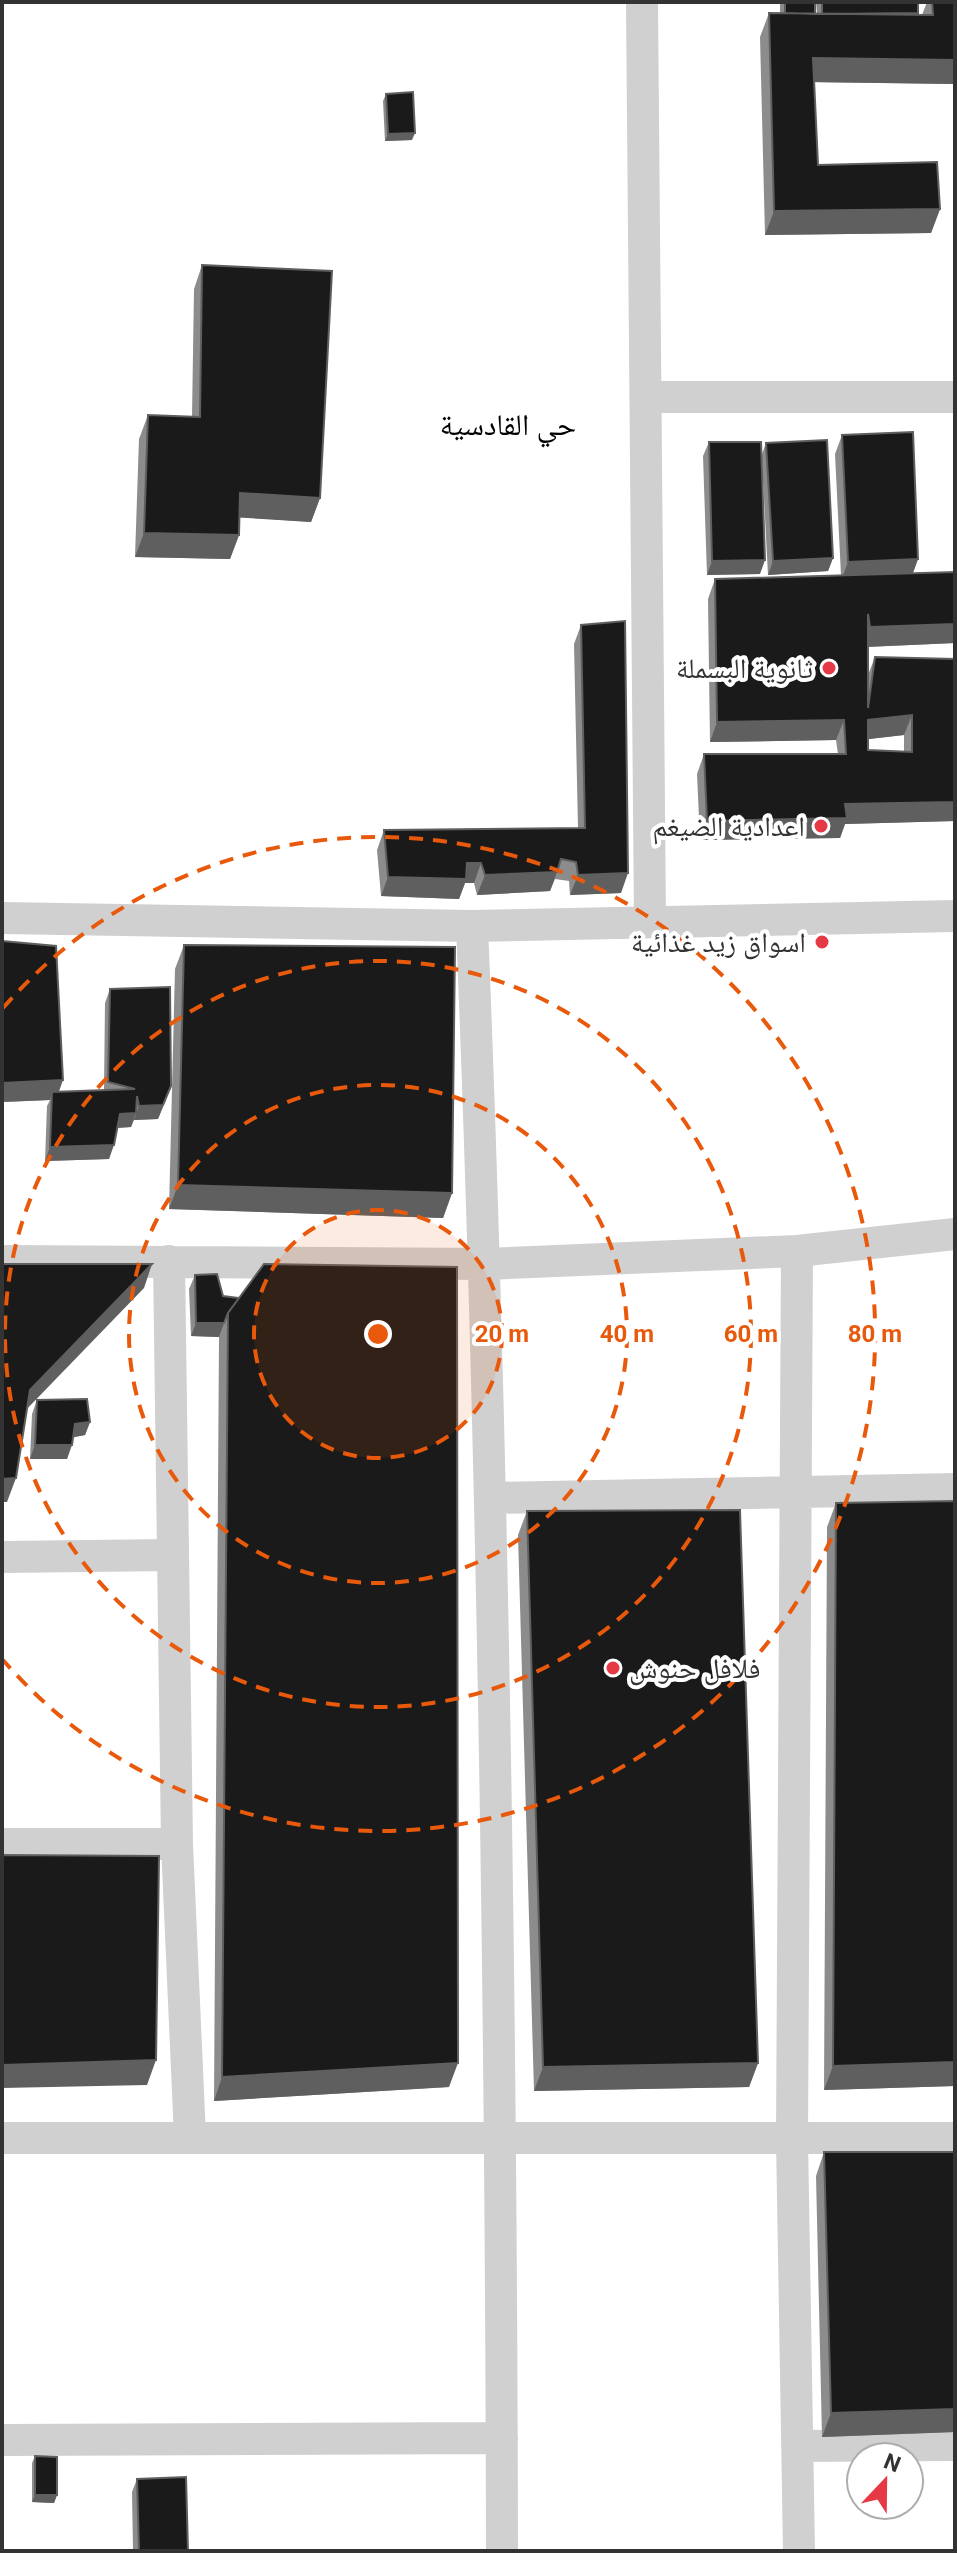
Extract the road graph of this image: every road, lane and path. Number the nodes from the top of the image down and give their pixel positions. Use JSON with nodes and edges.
{"nodes":[{"id":1,"x":642,"y":2,"type":"edge"},
{"id":2,"x":647,"y":397,"type":"junction"},
{"id":3,"x":955,"y":397,"type":"edge"},
{"id":4,"x":955,"y":916,"type":"edge"},
{"id":5,"x":2,"y":918,"type":"edge"},
{"id":6,"x":650,"y":922,"type":"junction"},
{"id":7,"x":472,"y":926,"type":"junction"},
{"id":8,"x":955,"y":1234,"type":"edge"},
{"id":9,"x":797,"y":1251,"type":"junction"},
{"id":10,"x":2,"y":1261,"type":"edge"},
{"id":11,"x":169,"y":1261,"type":"junction"},
{"id":12,"x":486,"y":1264,"type":"junction"},
{"id":13,"x":955,"y":1489,"type":"edge"},
{"id":14,"x":795,"y":1492,"type":"junction"},
{"id":15,"x":490,"y":1498,"type":"junction"},
{"id":16,"x":173,"y":1555,"type":"junction"},
{"id":17,"x":2,"y":1557,"type":"edge"},
{"id":18,"x":2,"y":1844,"type":"edge"},
{"id":19,"x":177,"y":1844,"type":"junction"},
{"id":20,"x":190,"y":2137,"type":"junction"},
{"id":21,"x":501,"y":2137,"type":"junction"},
{"id":22,"x":2,"y":2138,"type":"edge"},
{"id":23,"x":792,"y":2138,"type":"junction"},
{"id":24,"x":955,"y":2138,"type":"edge"},
{"id":25,"x":502,"y":2438,"type":"junction"},
{"id":26,"x":2,"y":2440,"type":"edge"},
{"id":27,"x":955,"y":2445,"type":"edge"},
{"id":28,"x":798,"y":2446,"type":"junction"},
{"id":29,"x":502,"y":2551,"type":"edge"},
{"id":30,"x":799,"y":2551,"type":"edge"}],
"edges":[{"from":1,"to":2,"type":"street"},
{"from":2,"to":3,"type":"street"},
{"from":2,"to":6,"type":"street"},
{"from":4,"to":6,"type":"street"},
{"from":5,"to":7,"type":"street"},
{"from":6,"to":7,"type":"street"},
{"from":7,"to":12,"type":"street"},
{"from":8,"to":9,"type":"street"},
{"from":9,"to":12,"type":"street"},
{"from":9,"to":14,"type":"street"},
{"from":10,"to":11,"type":"street"},
{"from":11,"to":12,"type":"street"},
{"from":11,"to":16,"type":"street"},
{"from":12,"to":15,"type":"street"},
{"from":13,"to":14,"type":"street"},
{"from":14,"to":15,"type":"street"},
{"from":14,"to":23,"type":"street"},
{"from":15,"to":21,"type":"street"},
{"from":16,"to":17,"type":"street"},
{"from":16,"to":19,"type":"street"},
{"from":18,"to":19,"type":"street"},
{"from":19,"to":20,"type":"street"},
{"from":20,"to":21,"type":"street"},
{"from":20,"to":22,"type":"street"},
{"from":21,"to":23,"type":"street"},
{"from":21,"to":25,"type":"street"},
{"from":23,"to":24,"type":"street"},
{"from":23,"to":28,"type":"street"},
{"from":25,"to":26,"type":"street"},
{"from":25,"to":29,"type":"street"},
{"from":27,"to":28,"type":"street"},
{"from":28,"to":30,"type":"street"}]}
